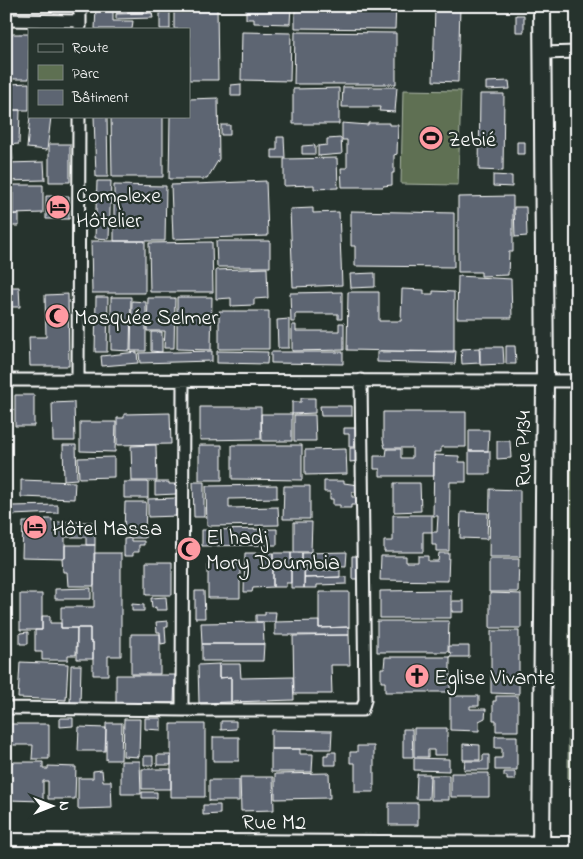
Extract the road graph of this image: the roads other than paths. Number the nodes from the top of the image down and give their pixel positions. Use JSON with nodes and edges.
{"nodes":[{"id":1,"x":80,"y":6,"type":"edge"},
{"id":2,"x":542,"y":6,"type":"edge"},
{"id":3,"x":6,"y":20,"type":"edge"},
{"id":4,"x":80,"y":25,"type":"edge"},
{"id":5,"x":577,"y":52,"type":"edge"},
{"id":6,"x":543,"y":53,"type":"junction"},
{"id":7,"x":80,"y":118,"type":"edge"},
{"id":8,"x":78,"y":379,"type":"junction"},
{"id":9,"x":6,"y":380,"type":"edge"},
{"id":10,"x":361,"y":380,"type":"junction"},
{"id":11,"x":183,"y":381,"type":"junction"},
{"id":12,"x":544,"y":381,"type":"junction"},
{"id":13,"x":577,"y":381,"type":"edge"},
{"id":14,"x":6,"y":706,"type":"edge"},
{"id":15,"x":182,"y":710,"type":"junction"},
{"id":16,"x":6,"y":842,"type":"edge"},
{"id":17,"x":577,"y":845,"type":"edge"},
{"id":18,"x":541,"y":849,"type":"edge"}],
"edges":[{"from":1,"to":4,"type":"street"},
{"from":2,"to":6,"type":"street","name":"Rue P134"},
{"from":3,"to":4,"type":"street"},
{"from":5,"to":6,"type":"street"},
{"from":6,"to":12,"type":"street","name":"Rue P134"},
{"from":7,"to":8,"type":"street"},
{"from":8,"to":9,"type":"street"},
{"from":8,"to":11,"type":"street"},
{"from":10,"to":11,"type":"street"},
{"from":10,"to":12,"type":"street"},
{"from":10,"to":15,"type":"street"},
{"from":11,"to":15,"type":"street"},
{"from":12,"to":13,"type":"street"},
{"from":12,"to":18,"type":"street","name":"Rue P134"},
{"from":14,"to":15,"type":"street"},
{"from":16,"to":18,"type":"street","name":"Rue M2"},
{"from":17,"to":18,"type":"street","name":"Rue M2"}]}
